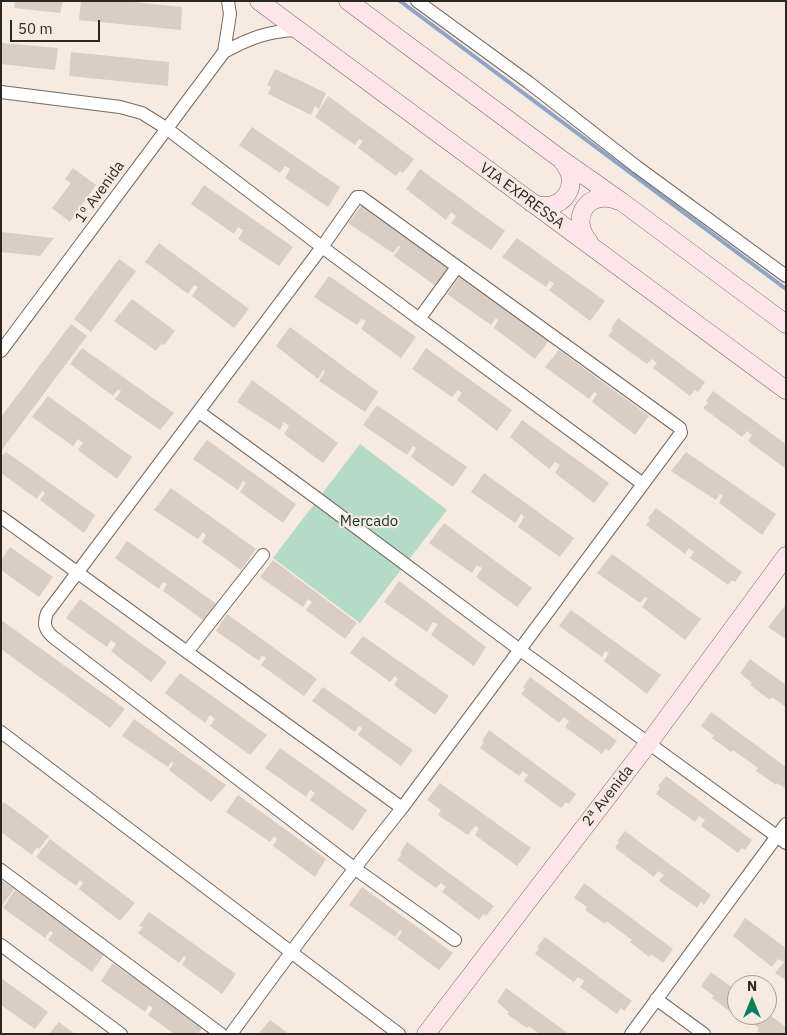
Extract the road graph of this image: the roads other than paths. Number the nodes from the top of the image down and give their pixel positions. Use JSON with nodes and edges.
{"nodes":[{"id":1,"x":228,"y":1,"type":"edge"},
{"id":2,"x":259,"y":1,"type":"edge"},
{"id":3,"x":348,"y":1,"type":"edge"},
{"id":4,"x":417,"y":1,"type":"edge"},
{"id":5,"x":298,"y":30,"type":"junction"},
{"id":6,"x":224,"y":52,"type":"junction"},
{"id":7,"x":1,"y":92,"type":"edge"},
{"id":8,"x":166,"y":128,"type":"junction"},
{"id":9,"x":558,"y":158,"type":"junction"},
{"id":10,"x":527,"y":200,"type":"junction"},
{"id":11,"x":622,"y":202,"type":"junction"},
{"id":12,"x":591,"y":245,"type":"junction"},
{"id":13,"x":322,"y":248,"type":"junction"},
{"id":14,"x":457,"y":267,"type":"junction"},
{"id":15,"x":786,"y":276,"type":"edge"},
{"id":16,"x":419,"y":319,"type":"junction"},
{"id":17,"x":786,"y":324,"type":"edge"},
{"id":18,"x":1,"y":351,"type":"edge"},
{"id":19,"x":786,"y":390,"type":"edge"},
{"id":20,"x":199,"y":412,"type":"junction"},
{"id":21,"x":643,"y":484,"type":"junction"},
{"id":22,"x":1,"y":517,"type":"edge"},
{"id":23,"x":263,"y":555,"type":"dead end"},
{"id":24,"x":786,"y":556,"type":"edge"},
{"id":25,"x":77,"y":573,"type":"junction"},
{"id":26,"x":520,"y":650,"type":"junction"},
{"id":27,"x":186,"y":652,"type":"junction"},
{"id":28,"x":1,"y":732,"type":"edge"},
{"id":29,"x":648,"y":744,"type":"junction"},
{"id":30,"x":402,"y":808,"type":"junction"},
{"id":31,"x":786,"y":824,"type":"edge"},
{"id":32,"x":782,"y":839,"type":"edge"},
{"id":33,"x":354,"y":868,"type":"junction"},
{"id":34,"x":1,"y":870,"type":"edge"},
{"id":35,"x":455,"y":940,"type":"dead end"},
{"id":36,"x":1,"y":945,"type":"edge"},
{"id":37,"x":291,"y":951,"type":"junction"},
{"id":38,"x":656,"y":999,"type":"junction"},
{"id":39,"x":121,"y":1034,"type":"edge"},
{"id":40,"x":221,"y":1034,"type":"edge"},
{"id":41,"x":231,"y":1034,"type":"edge"},
{"id":42,"x":399,"y":1034,"type":"edge"},
{"id":43,"x":426,"y":1034,"type":"edge"},
{"id":44,"x":631,"y":1034,"type":"edge"},
{"id":45,"x":704,"y":1034,"type":"edge"}],
"edges":[{"from":1,"to":6,"type":"street"},
{"from":2,"to":5,"type":"main road","name":"VIA EXPRESSA"},
{"from":3,"to":9,"type":"main road"},
{"from":4,"to":15,"type":"street"},
{"from":5,"to":6,"type":"street"},
{"from":5,"to":10,"type":"main road","name":"VIA EXPRESSA"},
{"from":6,"to":8,"type":"street","name":"1º Avenida"},
{"from":7,"to":8,"type":"street"},
{"from":8,"to":13,"type":"street"},
{"from":8,"to":18,"type":"street","name":"1º Avenida"},
{"from":9,"to":10,"type":"main road"},
{"from":9,"to":11,"type":"main road"},
{"from":10,"to":12,"type":"main road","name":"VIA EXPRESSA"},
{"from":11,"to":12,"type":"main road"},
{"from":11,"to":17,"type":"main road"},
{"from":12,"to":19,"type":"main road","name":"VIA EXPRESSA"},
{"from":13,"to":14,"type":"street"},
{"from":13,"to":16,"type":"street"},
{"from":13,"to":20,"type":"street"},
{"from":14,"to":16,"type":"street"},
{"from":14,"to":21,"type":"street"},
{"from":16,"to":21,"type":"street"},
{"from":20,"to":25,"type":"street"},
{"from":20,"to":26,"type":"street"},
{"from":21,"to":26,"type":"street"},
{"from":22,"to":25,"type":"street"},
{"from":23,"to":27,"type":"street"},
{"from":24,"to":29,"type":"main road","name":"2ª Avenida"},
{"from":25,"to":27,"type":"street"},
{"from":25,"to":33,"type":"street"},
{"from":26,"to":29,"type":"street"},
{"from":26,"to":30,"type":"street"},
{"from":27,"to":30,"type":"street"},
{"from":28,"to":37,"type":"street"},
{"from":29,"to":32,"type":"street"},
{"from":29,"to":43,"type":"main road","name":"2ª Avenida"},
{"from":30,"to":33,"type":"street"},
{"from":31,"to":32,"type":"street"},
{"from":32,"to":38,"type":"street"},
{"from":33,"to":35,"type":"street"},
{"from":33,"to":37,"type":"street"},
{"from":34,"to":40,"type":"street"},
{"from":36,"to":39,"type":"street"},
{"from":37,"to":41,"type":"street"},
{"from":37,"to":42,"type":"street"},
{"from":38,"to":44,"type":"street"},
{"from":38,"to":45,"type":"street"}]}
